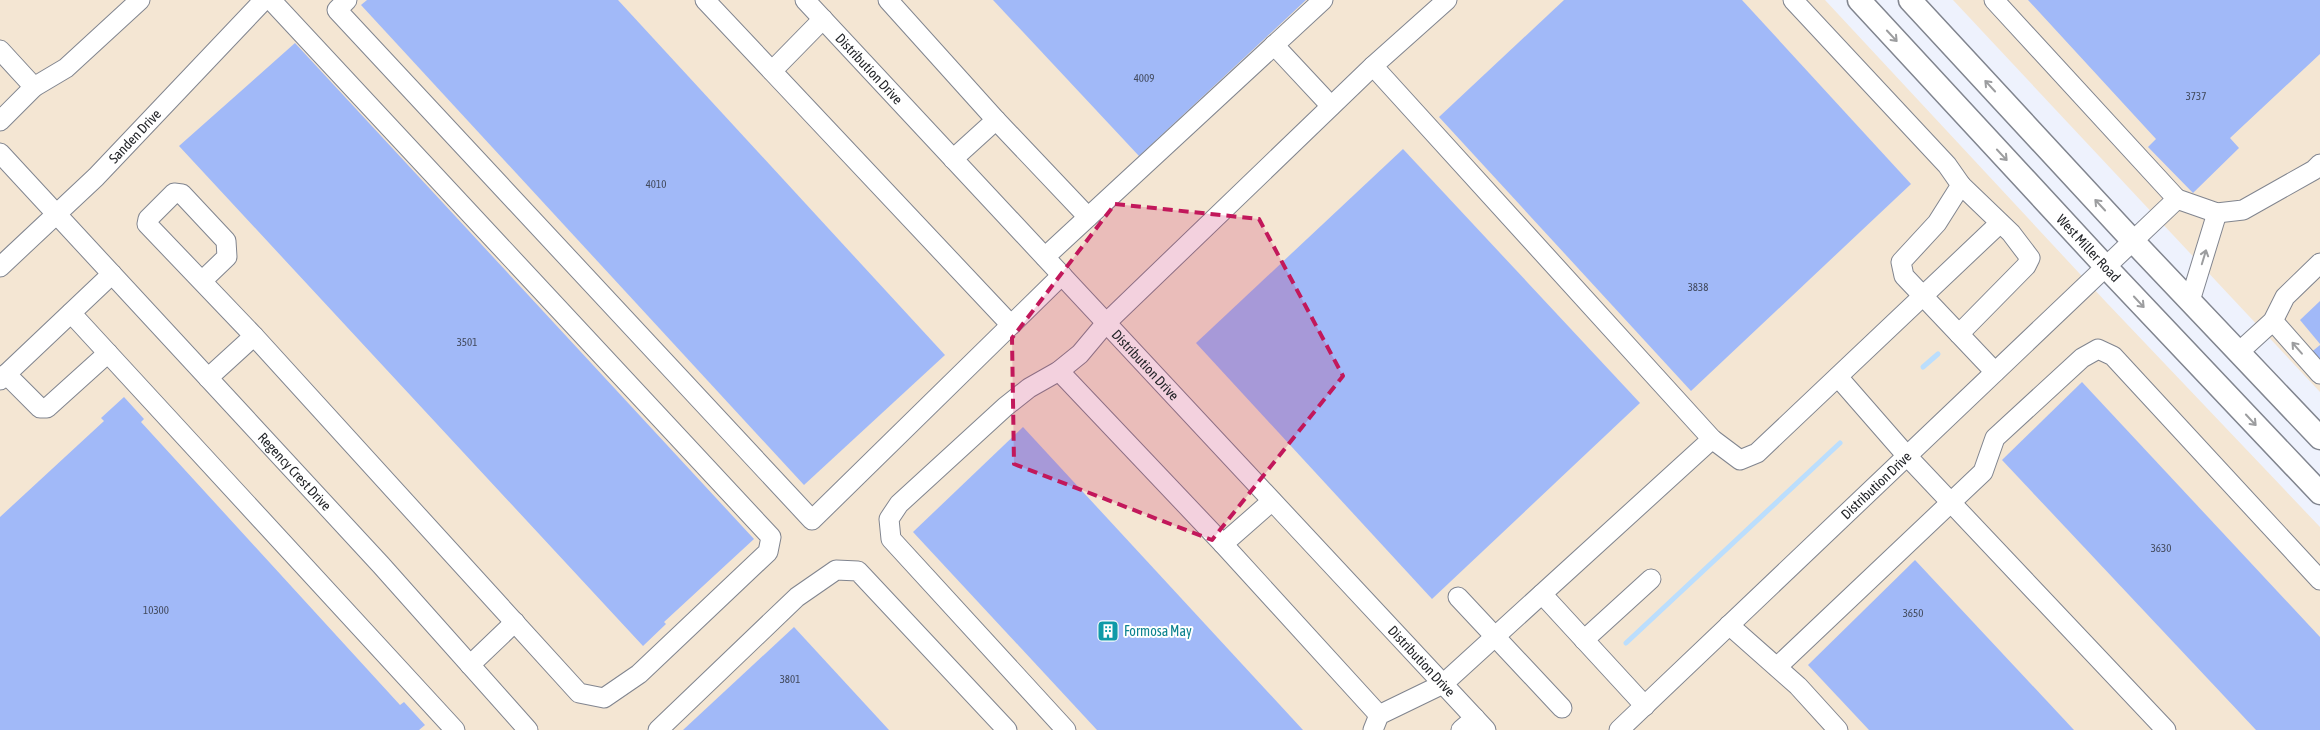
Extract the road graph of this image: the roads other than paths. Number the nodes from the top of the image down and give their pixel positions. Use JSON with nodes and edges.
{"nodes":[{"id":1,"x":140,"y":0,"type":"edge"},
{"id":2,"x":264,"y":0,"type":"edge"},
{"id":3,"x":271,"y":0,"type":"edge"},
{"id":4,"x":347,"y":0,"type":"edge"},
{"id":5,"x":705,"y":0,"type":"edge"},
{"id":6,"x":805,"y":0,"type":"edge"},
{"id":7,"x":888,"y":0,"type":"edge"},
{"id":8,"x":1323,"y":0,"type":"edge"},
{"id":9,"x":1446,"y":0,"type":"edge"},
{"id":10,"x":1793,"y":0,"type":"edge"},
{"id":11,"x":1859,"y":0,"type":"edge"},
{"id":12,"x":1910,"y":0,"type":"edge"},
{"id":13,"x":1994,"y":0,"type":"edge"},
{"id":14,"x":823,"y":20,"type":"junction"},
{"id":15,"x":1274,"y":45,"type":"junction"},
{"id":16,"x":0,"y":50,"type":"edge"},
{"id":17,"x":1373,"y":66,"type":"junction"},
{"id":18,"x":772,"y":71,"type":"junction"},
{"id":19,"x":34,"y":87,"type":"junction"},
{"id":20,"x":1330,"y":106,"type":"junction"},
{"id":21,"x":996,"y":120,"type":"junction"},
{"id":22,"x":0,"y":121,"type":"edge"},
{"id":23,"x":1,"y":156,"type":"edge"},
{"id":24,"x":953,"y":159,"type":"junction"},
{"id":25,"x":2320,"y":164,"type":"edge"},
{"id":26,"x":1961,"y":185,"type":"junction"},
{"id":27,"x":2177,"y":199,"type":"junction"},
{"id":28,"x":2217,"y":213,"type":"junction"},
{"id":29,"x":58,"y":216,"type":"junction"},
{"id":30,"x":1088,"y":217,"type":"junction"},
{"id":31,"x":2000,"y":223,"type":"junction"},
{"id":32,"x":2133,"y":241,"type":"junction"},
{"id":33,"x":1045,"y":257,"type":"junction"},
{"id":34,"x":2320,"y":263,"type":"edge"},
{"id":35,"x":2106,"y":266,"type":"junction"},
{"id":36,"x":0,"y":268,"type":"edge"},
{"id":37,"x":112,"y":274,"type":"junction"},
{"id":38,"x":1062,"y":275,"type":"junction"},
{"id":39,"x":202,"y":281,"type":"junction"},
{"id":40,"x":1924,"y":296,"type":"junction"},
{"id":41,"x":2190,"y":301,"type":"junction"},
{"id":42,"x":71,"y":313,"type":"junction"},
{"id":43,"x":2273,"y":321,"type":"junction"},
{"id":44,"x":1106,"y":323,"type":"junction"},
{"id":45,"x":1011,"y":325,"type":"junction"},
{"id":46,"x":1959,"y":334,"type":"junction"},
{"id":47,"x":254,"y":336,"type":"junction"},
{"id":48,"x":2239,"y":352,"type":"junction"},
{"id":49,"x":108,"y":353,"type":"junction"},
{"id":50,"x":1059,"y":371,"type":"junction"},
{"id":51,"x":1995,"y":372,"type":"junction"},
{"id":52,"x":2320,"y":374,"type":"edge"},
{"id":53,"x":1838,"y":376,"type":"junction"},
{"id":54,"x":3,"y":377,"type":"edge"},
{"id":55,"x":208,"y":378,"type":"junction"},
{"id":56,"x":2320,"y":438,"type":"edge"},
{"id":57,"x":1712,"y":439,"type":"junction"},
{"id":58,"x":1908,"y":456,"type":"junction"},
{"id":59,"x":2320,"y":492,"type":"edge"},
{"id":60,"x":1272,"y":501,"type":"junction"},
{"id":61,"x":1953,"y":503,"type":"junction"},
{"id":62,"x":1223,"y":544,"type":"junction"},
{"id":63,"x":1651,"y":580,"type":"dead end"},
{"id":64,"x":2320,"y":580,"type":"edge"},
{"id":65,"x":1542,"y":594,"type":"junction"},
{"id":66,"x":1458,"y":597,"type":"dead end"},
{"id":67,"x":515,"y":622,"type":"junction"},
{"id":68,"x":1729,"y":625,"type":"junction"},
{"id":69,"x":1495,"y":636,"type":"junction"},
{"id":70,"x":1584,"y":640,"type":"junction"},
{"id":71,"x":470,"y":665,"type":"junction"},
{"id":72,"x":1777,"y":668,"type":"junction"},
{"id":73,"x":1442,"y":684,"type":"junction"},
{"id":74,"x":1644,"y":706,"type":"junction"},
{"id":75,"x":1562,"y":708,"type":"dead end"},
{"id":76,"x":1376,"y":723,"type":"edge"},
{"id":77,"x":1474,"y":726,"type":"edge"},
{"id":78,"x":452,"y":729,"type":"edge"},
{"id":79,"x":527,"y":730,"type":"edge"},
{"id":80,"x":658,"y":730,"type":"edge"},
{"id":81,"x":1007,"y":730,"type":"edge"},
{"id":82,"x":1066,"y":730,"type":"edge"},
{"id":83,"x":1620,"y":730,"type":"edge"},
{"id":84,"x":1838,"y":730,"type":"edge"},
{"id":85,"x":2166,"y":730,"type":"edge"}],
"edges":[{"from":1,"to":19,"type":"street"},
{"from":2,"to":29,"type":"street","name":"Sanden Drive"},
{"from":3,"to":67,"type":"street"},
{"from":4,"to":45,"type":"street"},
{"from":5,"to":18,"type":"street"},
{"from":6,"to":14,"type":"street","name":"Distribution Drive"},
{"from":7,"to":21,"type":"street"},
{"from":8,"to":15,"type":"street"},
{"from":9,"to":17,"type":"street"},
{"from":10,"to":26,"type":"street"},
{"from":11,"to":35,"type":"main road","name":"West Miller Road","one_way":true},
{"from":32,"to":12,"type":"main road","one_way":true},
{"from":13,"to":27,"type":"street"},
{"from":14,"to":18,"type":"street"},
{"from":14,"to":24,"type":"street","name":"Distribution Drive"},
{"from":15,"to":20,"type":"street"},
{"from":15,"to":30,"type":"street"},
{"from":16,"to":19,"type":"street"},
{"from":17,"to":20,"type":"street"},
{"from":17,"to":57,"type":"street"},
{"from":18,"to":45,"type":"street"},
{"from":19,"to":22,"type":"street"},
{"from":20,"to":44,"type":"street"},
{"from":21,"to":24,"type":"street"},
{"from":21,"to":30,"type":"street"},
{"from":23,"to":29,"type":"street","name":"Regency Crest Drive"},
{"from":24,"to":33,"type":"street","name":"Distribution Drive"},
{"from":25,"to":28,"type":"street"},
{"from":26,"to":31,"type":"street"},
{"from":26,"to":40,"type":"street"},
{"from":27,"to":28,"type":"street"},
{"from":27,"to":32,"type":"street","name":"Distribution Drive"},
{"from":41,"to":28,"type":"street","one_way":true},
{"from":29,"to":36,"type":"street","name":"Sanden Drive"},
{"from":29,"to":37,"type":"street","name":"Regency Crest Drive"},
{"from":30,"to":33,"type":"street"},
{"from":31,"to":40,"type":"street"},
{"from":31,"to":46,"type":"street"},
{"from":32,"to":35,"type":"street","name":"Distribution Drive"},
{"from":32,"to":41,"type":"main road"},
{"from":33,"to":38,"type":"street","name":"Distribution Drive"},
{"from":34,"to":43,"type":"street"},
{"from":35,"to":51,"type":"street","name":"Distribution Drive"},
{"from":35,"to":59,"type":"main road","name":"West Miller Road","one_way":true},
{"from":37,"to":42,"type":"street"},
{"from":37,"to":55,"type":"street","name":"Regency Crest Drive"},
{"from":38,"to":44,"type":"street","name":"Distribution Drive"},
{"from":38,"to":45,"type":"street"},
{"from":39,"to":39,"type":"street"},
{"from":39,"to":47,"type":"street"},
{"from":40,"to":46,"type":"street"},
{"from":40,"to":53,"type":"street"},
{"from":41,"to":48,"type":"main road"},
{"from":42,"to":49,"type":"street"},
{"from":42,"to":54,"type":"street"},
{"from":43,"to":48,"type":"street"},
{"from":52,"to":43,"type":"street","one_way":true},
{"from":44,"to":50,"type":"street"},
{"from":44,"to":60,"type":"street","name":"Distribution Drive"},
{"from":46,"to":51,"type":"street"},
{"from":47,"to":55,"type":"street"},
{"from":47,"to":67,"type":"street"},
{"from":48,"to":56,"type":"main road"},
{"from":49,"to":54,"type":"street"},
{"from":49,"to":78,"type":"street"},
{"from":50,"to":62,"type":"street"},
{"from":50,"to":82,"type":"street"},
{"from":51,"to":58,"type":"street","name":"Distribution Drive"},
{"from":53,"to":57,"type":"street"},
{"from":53,"to":58,"type":"street"},
{"from":55,"to":71,"type":"street","name":"Regency Crest Drive"},
{"from":57,"to":65,"type":"street"},
{"from":58,"to":61,"type":"street"},
{"from":58,"to":68,"type":"street","name":"Distribution Drive"},
{"from":60,"to":62,"type":"street"},
{"from":60,"to":73,"type":"street","name":"Distribution Drive"},
{"from":61,"to":64,"type":"street"},
{"from":61,"to":72,"type":"street"},
{"from":61,"to":85,"type":"street"},
{"from":62,"to":76,"type":"street"},
{"from":63,"to":70,"type":"street"},
{"from":65,"to":69,"type":"street"},
{"from":65,"to":70,"type":"street"},
{"from":66,"to":69,"type":"street"},
{"from":67,"to":71,"type":"street"},
{"from":68,"to":72,"type":"street"},
{"from":68,"to":74,"type":"street","name":"Distribution Drive"},
{"from":69,"to":73,"type":"street"},
{"from":69,"to":75,"type":"street"},
{"from":70,"to":74,"type":"street"},
{"from":71,"to":79,"type":"street","name":"Regency Crest Drive"},
{"from":72,"to":84,"type":"street"},
{"from":73,"to":76,"type":"street"},
{"from":73,"to":77,"type":"street","name":"Distribution Drive"},
{"from":74,"to":83,"type":"street","name":"Distribution Drive"},
{"from":80,"to":81,"type":"street"}]}
